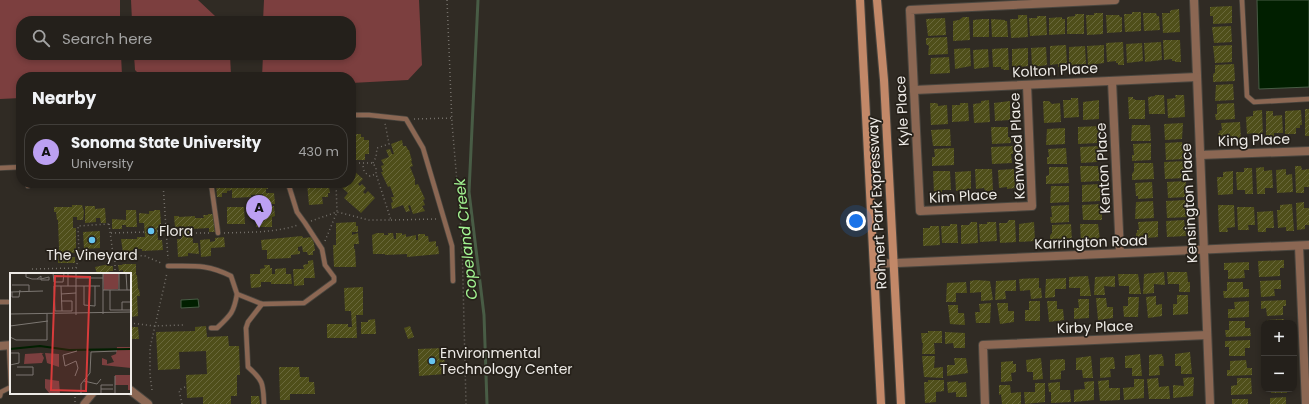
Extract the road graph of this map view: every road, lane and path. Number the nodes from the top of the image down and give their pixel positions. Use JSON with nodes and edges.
{"nodes":[{"id":1,"x":447,"y":0,"type":"edge"},
{"id":2,"x":860,"y":0,"type":"edge"},
{"id":3,"x":877,"y":0,"type":"edge"},
{"id":4,"x":1115,"y":0,"type":"edge"},
{"id":5,"x":1194,"y":0,"type":"edge"},
{"id":6,"x":1242,"y":0,"type":"edge"},
{"id":7,"x":1197,"y":77,"type":"junction"},
{"id":8,"x":1112,"y":81,"type":"junction"},
{"id":9,"x":1027,"y":85,"type":"junction"},
{"id":10,"x":914,"y":90,"type":"junction"},
{"id":11,"x":1309,"y":99,"type":"edge"},
{"id":12,"x":356,"y":115,"type":"edge"},
{"id":13,"x":384,"y":116,"type":"junction"},
{"id":14,"x":452,"y":118,"type":"junction"},
{"id":15,"x":406,"y":119,"type":"junction"},
{"id":16,"x":1309,"y":151,"type":"edge"},
{"id":17,"x":1200,"y":155,"type":"junction"},
{"id":18,"x":356,"y":163,"type":"edge"},
{"id":19,"x":363,"y":163,"type":"junction"},
{"id":20,"x":373,"y":163,"type":"junction"},
{"id":21,"x":0,"y":168,"type":"edge"},
{"id":22,"x":16,"y":168,"type":"edge"},
{"id":23,"x":376,"y":174,"type":"junction"},
{"id":24,"x":163,"y":188,"type":"edge"},
{"id":25,"x":212,"y":188,"type":"edge"},
{"id":26,"x":290,"y":188,"type":"edge"},
{"id":27,"x":336,"y":188,"type":"edge"},
{"id":28,"x":1032,"y":206,"type":"joint"},
{"id":29,"x":920,"y":211,"type":"joint"},
{"id":30,"x":337,"y":212,"type":"junction"},
{"id":31,"x":443,"y":217,"type":"junction"},
{"id":32,"x":391,"y":220,"type":"junction"},
{"id":33,"x":305,"y":222,"type":"junction"},
{"id":34,"x":157,"y":231,"type":"dead end"},
{"id":35,"x":166,"y":231,"type":"junction"},
{"id":36,"x":145,"y":232,"type":"dead end"},
{"id":37,"x":180,"y":232,"type":"dead end"},
{"id":38,"x":110,"y":233,"type":"junction"},
{"id":39,"x":192,"y":233,"type":"dead end"},
{"id":40,"x":218,"y":233,"type":"junction"},
{"id":41,"x":1309,"y":245,"type":"edge"},
{"id":42,"x":1299,"y":246,"type":"junction"},
{"id":43,"x":322,"y":249,"type":"junction"},
{"id":44,"x":1205,"y":250,"type":"junction"},
{"id":45,"x":1120,"y":253,"type":"junction"},
{"id":46,"x":112,"y":254,"type":"junction"},
{"id":47,"x":79,"y":256,"type":"junction"},
{"id":48,"x":894,"y":263,"type":"junction"},
{"id":49,"x":874,"y":264,"type":"junction"},
{"id":50,"x":168,"y":266,"type":"junction"},
{"id":51,"x":32,"y":269,"type":"dead end"},
{"id":52,"x":115,"y":273,"type":"edge"},
{"id":53,"x":453,"y":281,"type":"dead end"},
{"id":54,"x":238,"y":294,"type":"junction"},
{"id":55,"x":0,"y":302,"type":"edge"},
{"id":56,"x":8,"y":302,"type":"dead end"},
{"id":57,"x":262,"y":304,"type":"junction"},
{"id":58,"x":131,"y":323,"type":"edge"},
{"id":59,"x":184,"y":325,"type":"dead end"},
{"id":60,"x":154,"y":326,"type":"junction"},
{"id":61,"x":211,"y":328,"type":"dead end"},
{"id":62,"x":1208,"y":335,"type":"junction"},
{"id":63,"x":10,"y":345,"type":"edge"},
{"id":64,"x":0,"y":346,"type":"edge"},
{"id":65,"x":187,"y":386,"type":"dead end"},
{"id":66,"x":10,"y":388,"type":"edge"},
{"id":67,"x":152,"y":390,"type":"dead end"},
{"id":68,"x":131,"y":391,"type":"edge"},
{"id":69,"x":75,"y":394,"type":"edge"},
{"id":70,"x":92,"y":394,"type":"edge"},
{"id":71,"x":0,"y":396,"type":"edge"},
{"id":72,"x":76,"y":404,"type":"edge"},
{"id":73,"x":84,"y":404,"type":"edge"},
{"id":74,"x":148,"y":404,"type":"edge"},
{"id":75,"x":182,"y":404,"type":"edge"},
{"id":76,"x":264,"y":404,"type":"edge"},
{"id":77,"x":466,"y":404,"type":"edge"},
{"id":78,"x":881,"y":404,"type":"edge"},
{"id":79,"x":901,"y":404,"type":"edge"},
{"id":80,"x":985,"y":404,"type":"edge"},
{"id":81,"x":1210,"y":404,"type":"edge"},
{"id":82,"x":1306,"y":404,"type":"edge"}],
"edges":[{"from":1,"to":14,"type":"path"},
{"from":2,"to":49,"type":"main road","name":"Rohnert Park Expressway"},
{"from":3,"to":48,"type":"main road","name":"Rohnert Park Expressway"},
{"from":4,"to":10,"type":"street","name":"Kyle Place"},
{"from":5,"to":7,"type":"street","name":"Kensington Place"},
{"from":6,"to":11,"type":"lane"},
{"from":7,"to":8,"type":"street","name":"Kolton Place"},
{"from":7,"to":17,"type":"street","name":"Kensington Place"},
{"from":8,"to":9,"type":"street","name":"Kolton Place"},
{"from":8,"to":45,"type":"street","name":"Kenton Place"},
{"from":9,"to":10,"type":"street","name":"Kolton Place"},
{"from":9,"to":28,"type":"street","name":"Kenwood Place"},
{"from":10,"to":29,"type":"street","name":"Kyle Place"},
{"from":12,"to":13,"type":"lane"},
{"from":13,"to":15,"type":"lane"},
{"from":13,"to":20,"type":"path"},
{"from":14,"to":15,"type":"path"},
{"from":14,"to":77,"type":"path"},
{"from":15,"to":31,"type":"lane"},
{"from":16,"to":17,"type":"street","name":"King Place"},
{"from":17,"to":44,"type":"street","name":"Kensington Place"},
{"from":18,"to":19,"type":"path"},
{"from":19,"to":20,"type":"path"},
{"from":19,"to":23,"type":"path"},
{"from":20,"to":23,"type":"path"},
{"from":21,"to":22,"type":"lane"},
{"from":23,"to":32,"type":"path"},
{"from":24,"to":35,"type":"path"},
{"from":25,"to":40,"type":"lane"},
{"from":26,"to":33,"type":"lane"},
{"from":27,"to":30,"type":"path"},
{"from":28,"to":29,"type":"street","name":"Kim Place"},
{"from":30,"to":32,"type":"path"},
{"from":30,"to":33,"type":"path"},
{"from":30,"to":43,"type":"path"},
{"from":31,"to":32,"type":"path"},
{"from":31,"to":53,"type":"lane"},
{"from":33,"to":40,"type":"path"},
{"from":33,"to":43,"type":"lane"},
{"from":34,"to":35,"type":"path"},
{"from":35,"to":37,"type":"path"},
{"from":35,"to":50,"type":"path"},
{"from":36,"to":38,"type":"path"},
{"from":38,"to":46,"type":"path"},
{"from":38,"to":47,"type":"path"},
{"from":39,"to":40,"type":"path"},
{"from":41,"to":42,"type":"street","name":"Karrington Road"},
{"from":42,"to":44,"type":"street","name":"Karrington Road"},
{"from":42,"to":82,"type":"street"},
{"from":43,"to":57,"type":"lane"},
{"from":44,"to":45,"type":"street","name":"Karrington Road"},
{"from":44,"to":62,"type":"street","name":"Kensington Place"},
{"from":45,"to":48,"type":"street","name":"Karrington Road"},
{"from":46,"to":47,"type":"path"},
{"from":46,"to":50,"type":"path"},
{"from":46,"to":52,"type":"path"},
{"from":47,"to":51,"type":"path"},
{"from":48,"to":49,"type":"street","name":"Karrington Road"},
{"from":48,"to":79,"type":"main road","name":"Rohnert Park Expressway"},
{"from":49,"to":78,"type":"main road","name":"Rohnert Park Expressway"},
{"from":50,"to":54,"type":"lane"},
{"from":50,"to":60,"type":"path"},
{"from":54,"to":57,"type":"lane"},
{"from":54,"to":61,"type":"lane"},
{"from":55,"to":56,"type":"lane"},
{"from":57,"to":76,"type":"lane"},
{"from":58,"to":60,"type":"path"},
{"from":59,"to":60,"type":"path"},
{"from":60,"to":67,"type":"path"},
{"from":62,"to":80,"type":"street","name":"Kirby Place"},
{"from":62,"to":81,"type":"street","name":"Kensington Place"},
{"from":63,"to":64,"type":"street"},
{"from":65,"to":75,"type":"path"},
{"from":66,"to":71,"type":"lane"},
{"from":68,"to":74,"type":"street"},
{"from":69,"to":72,"type":"path"},
{"from":70,"to":73,"type":"street"}]}
